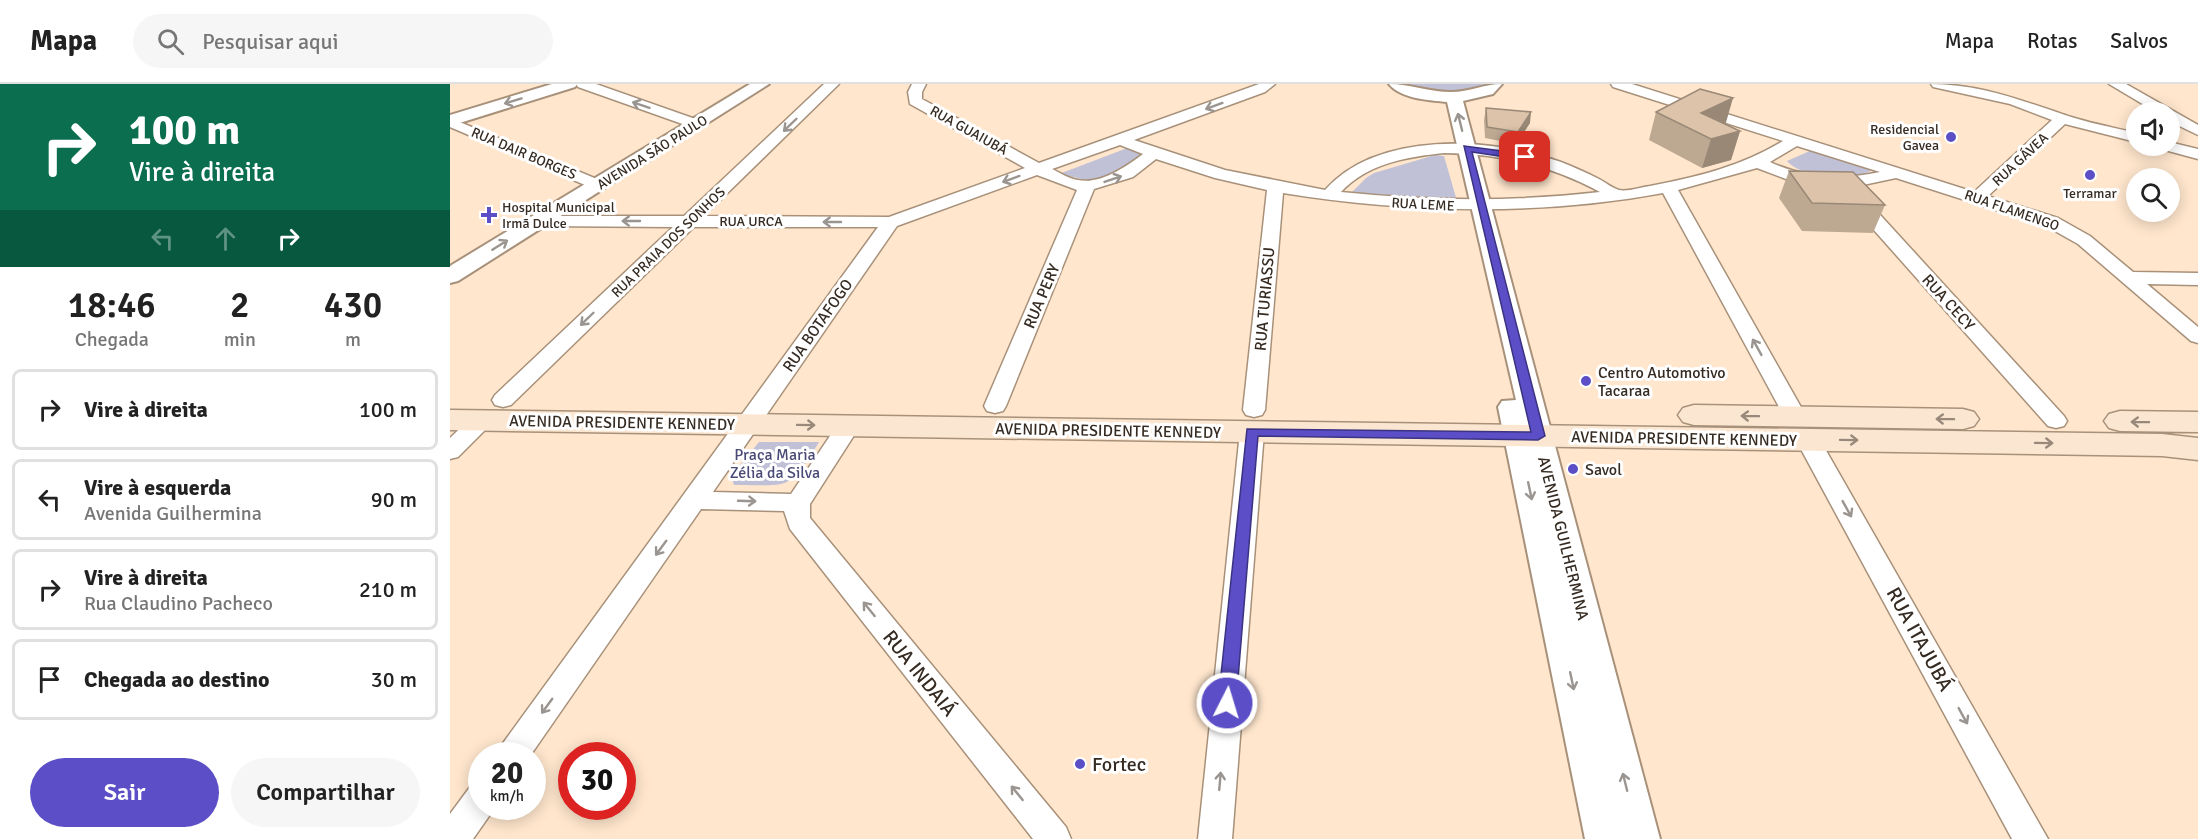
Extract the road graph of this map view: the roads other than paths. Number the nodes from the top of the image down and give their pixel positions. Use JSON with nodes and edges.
{"nodes":[{"id":1,"x":569,"y":84,"type":"edge"},
{"id":2,"x":583,"y":84,"type":"edge"},
{"id":3,"x":761,"y":84,"type":"edge"},
{"id":4,"x":832,"y":84,"type":"edge"},
{"id":5,"x":919,"y":84,"type":"edge"},
{"id":6,"x":1268,"y":84,"type":"edge"},
{"id":7,"x":1397,"y":84,"type":"edge"},
{"id":8,"x":1494,"y":84,"type":"edge"},
{"id":9,"x":1618,"y":84,"type":"edge"},
{"id":10,"x":1938,"y":84,"type":"edge"},
{"id":11,"x":2116,"y":84,"type":"edge"},
{"id":12,"x":1447,"y":96,"type":"junction"},
{"id":13,"x":2147,"y":102,"type":"edge"},
{"id":14,"x":2062,"y":119,"type":"junction"},
{"id":15,"x":450,"y":121,"type":"edge"},
{"id":16,"x":2180,"y":121,"type":"edge"},
{"id":17,"x":696,"y":124,"type":"junction"},
{"id":18,"x":2198,"y":131,"type":"edge"},
{"id":19,"x":2126,"y":135,"type":"edge"},
{"id":20,"x":1121,"y":140,"type":"junction"},
{"id":21,"x":1795,"y":141,"type":"junction"},
{"id":22,"x":1458,"y":148,"type":"junction"},
{"id":23,"x":2180,"y":149,"type":"edge"},
{"id":24,"x":2198,"y":153,"type":"edge"},
{"id":25,"x":1153,"y":154,"type":"junction"},
{"id":26,"x":1757,"y":162,"type":"junction"},
{"id":27,"x":1038,"y":169,"type":"junction"},
{"id":28,"x":1899,"y":172,"type":"junction"},
{"id":29,"x":1841,"y":183,"type":"junction"},
{"id":30,"x":598,"y":185,"type":"junction"},
{"id":31,"x":1087,"y":186,"type":"junction"},
{"id":32,"x":1275,"y":187,"type":"junction"},
{"id":33,"x":1669,"y":189,"type":"junction"},
{"id":34,"x":1328,"y":196,"type":"junction"},
{"id":35,"x":1620,"y":197,"type":"junction"},
{"id":36,"x":1977,"y":198,"type":"junction"},
{"id":37,"x":1473,"y":205,"type":"junction"},
{"id":38,"x":539,"y":221,"type":"junction"},
{"id":39,"x":690,"y":221,"type":"junction"},
{"id":40,"x":891,"y":222,"type":"junction"},
{"id":41,"x":450,"y":276,"type":"edge"},
{"id":42,"x":2128,"y":278,"type":"junction"},
{"id":43,"x":2198,"y":279,"type":"edge"},
{"id":44,"x":2198,"y":337,"type":"edge"},
{"id":45,"x":450,"y":399,"type":"edge"},
{"id":46,"x":994,"y":406,"type":"junction"},
{"id":47,"x":493,"y":410,"type":"junction"},
{"id":48,"x":754,"y":414,"type":"junction"},
{"id":49,"x":450,"y":420,"type":"edge"},
{"id":50,"x":1253,"y":421,"type":"junction"},
{"id":51,"x":2056,"y":421,"type":"junction"},
{"id":52,"x":2198,"y":422,"type":"edge"},
{"id":53,"x":1525,"y":425,"type":"junction"},
{"id":54,"x":848,"y":426,"type":"junction"},
{"id":55,"x":1802,"y":428,"type":"junction"},
{"id":56,"x":2198,"y":449,"type":"edge"},
{"id":57,"x":450,"y":451,"type":"edge"},
{"id":58,"x":695,"y":500,"type":"junction"},
{"id":59,"x":798,"y":503,"type":"junction"},
{"id":60,"x":522,"y":742,"type":"edge"},
{"id":61,"x":468,"y":817,"type":"edge"},
{"id":62,"x":452,"y":839,"type":"edge"},
{"id":63,"x":1054,"y":839,"type":"edge"},
{"id":64,"x":1215,"y":839,"type":"edge"},
{"id":65,"x":1606,"y":839,"type":"edge"},
{"id":66,"x":1639,"y":839,"type":"edge"},
{"id":67,"x":2031,"y":839,"type":"edge"}],
"edges":[{"from":1,"to":15,"type":"street","one_way":true},
{"from":17,"to":2,"type":"street","one_way":true},
{"from":3,"to":17,"type":"street","name":"AVENIDA SÃO PAULO"},
{"from":4,"to":39,"type":"street","name":"RUA PRAIA DOS SONHOS","one_way":true},
{"from":5,"to":27,"type":"street","name":"RUA GUAIUBÁ"},
{"from":6,"to":20,"type":"street","one_way":true},
{"from":7,"to":12,"type":"street"},
{"from":8,"to":12,"type":"street"},
{"from":9,"to":21,"type":"street","name":"RUA FLAMENGO"},
{"from":10,"to":14,"type":"street"},
{"from":11,"to":13,"type":"street"},
{"from":12,"to":22,"type":"street","name":"AVENIDA GUILHERMINA"},
{"from":14,"to":19,"type":"street"},
{"from":14,"to":36,"type":"street","name":"RUA GÁVEA"},
{"from":15,"to":30,"type":"street","name":"RUA DAIR BORGES"},
{"from":16,"to":18,"type":"street"},
{"from":17,"to":30,"type":"street","name":"AVENIDA SÃO PAULO"},
{"from":20,"to":25,"type":"street","name":"RUA LEME"},
{"from":20,"to":27,"type":"street"},
{"from":21,"to":26,"type":"street","name":"RUA LEME"},
{"from":21,"to":28,"type":"street","name":"RUA FLAMENGO"},
{"from":22,"to":34,"type":"street"},
{"from":22,"to":35,"type":"street"},
{"from":22,"to":37,"type":"street","name":"AVENIDA GUILHERMINA"},
{"from":23,"to":24,"type":"street"},
{"from":31,"to":25,"type":"street","one_way":true},
{"from":25,"to":32,"type":"street","name":"RUA LEME"},
{"from":26,"to":29,"type":"street"},
{"from":26,"to":33,"type":"street","name":"RUA LEME"},
{"from":27,"to":31,"type":"street"},
{"from":27,"to":40,"type":"street","one_way":true},
{"from":28,"to":29,"type":"street"},
{"from":28,"to":36,"type":"street","name":"RUA FLAMENGO"},
{"from":29,"to":51,"type":"street","name":"RUA CECY"},
{"from":30,"to":38,"type":"street","name":"AVENIDA SÃO PAULO"},
{"from":31,"to":46,"type":"street","name":"RUA PERY"},
{"from":32,"to":34,"type":"street","name":"RUA LEME"},
{"from":32,"to":50,"type":"street","name":"RUA TURIASSU"},
{"from":33,"to":35,"type":"street","name":"RUA LEME"},
{"from":55,"to":33,"type":"street","name":"RUA ITAJUBÁ","one_way":true},
{"from":34,"to":37,"type":"street","name":"RUA LEME"},
{"from":35,"to":37,"type":"street","name":"RUA LEME"},
{"from":36,"to":42,"type":"street","name":"RUA FLAMENGO"},
{"from":37,"to":53,"type":"street","name":"AVENIDA GUILHERMINA"},
{"from":39,"to":38,"type":"street","name":"RUA URCA","one_way":true},
{"from":41,"to":38,"type":"street","name":"AVENIDA SÃO PAULO","one_way":true},
{"from":40,"to":39,"type":"street","name":"RUA URCA","one_way":true},
{"from":39,"to":47,"type":"street","name":"RUA PRAIA DOS SONHOS","one_way":true},
{"from":40,"to":48,"type":"street","name":"RUA BOTAFOGO"},
{"from":42,"to":43,"type":"street"},
{"from":42,"to":44,"type":"street","name":"RUA FLAMENGO"},
{"from":45,"to":47,"type":"main road","name":"AVENIDA PRESIDENTE KENNEDY"},
{"from":46,"to":48,"type":"main road","name":"AVENIDA PRESIDENTE KENNEDY"},
{"from":46,"to":50,"type":"main road","name":"AVENIDA PRESIDENTE KENNEDY"},
{"from":47,"to":48,"type":"main road","name":"AVENIDA PRESIDENTE KENNEDY"},
{"from":47,"to":49,"type":"main road","name":"AVENIDA PRESIDENTE KENNEDY"},
{"from":47,"to":57,"type":"street","name":"RUA PRAIA DOS SONHOS"},
{"from":48,"to":54,"type":"main road","name":"AVENIDA PRESIDENTE KENNEDY","one_way":true},
{"from":48,"to":58,"type":"street","name":"RUA BOTAFOGO"},
{"from":50,"to":53,"type":"main road","name":"AVENIDA PRESIDENTE KENNEDY"},
{"from":50,"to":54,"type":"main road","name":"AVENIDA PRESIDENTE KENNEDY"},
{"from":64,"to":50,"type":"street","name":"RUA TURIASSU","one_way":true},
{"from":52,"to":51,"type":"main road","name":"AVENIDA PRESIDENTE KENNEDY","one_way":true},
{"from":51,"to":55,"type":"main road","name":"AVENIDA PRESIDENTE KENNEDY","one_way":true},
{"from":53,"to":55,"type":"main road","name":"AVENIDA PRESIDENTE KENNEDY"},
{"from":53,"to":65,"type":"street","name":"AVENIDA GUILHERMINA","one_way":true},
{"from":66,"to":53,"type":"street","name":"AVENIDA GUILHERMINA","one_way":true},
{"from":54,"to":59,"type":"street"},
{"from":55,"to":56,"type":"main road","name":"AVENIDA PRESIDENTE KENNEDY","one_way":true},
{"from":55,"to":67,"type":"street","name":"RUA ITAJUBÁ","one_way":true},
{"from":58,"to":59,"type":"street","one_way":true},
{"from":58,"to":60,"type":"street","name":"RUA BOTAFOGO","one_way":true},
{"from":63,"to":59,"type":"street","name":"RUA INDAIÁ","one_way":true},
{"from":61,"to":62,"type":"street"}]}
